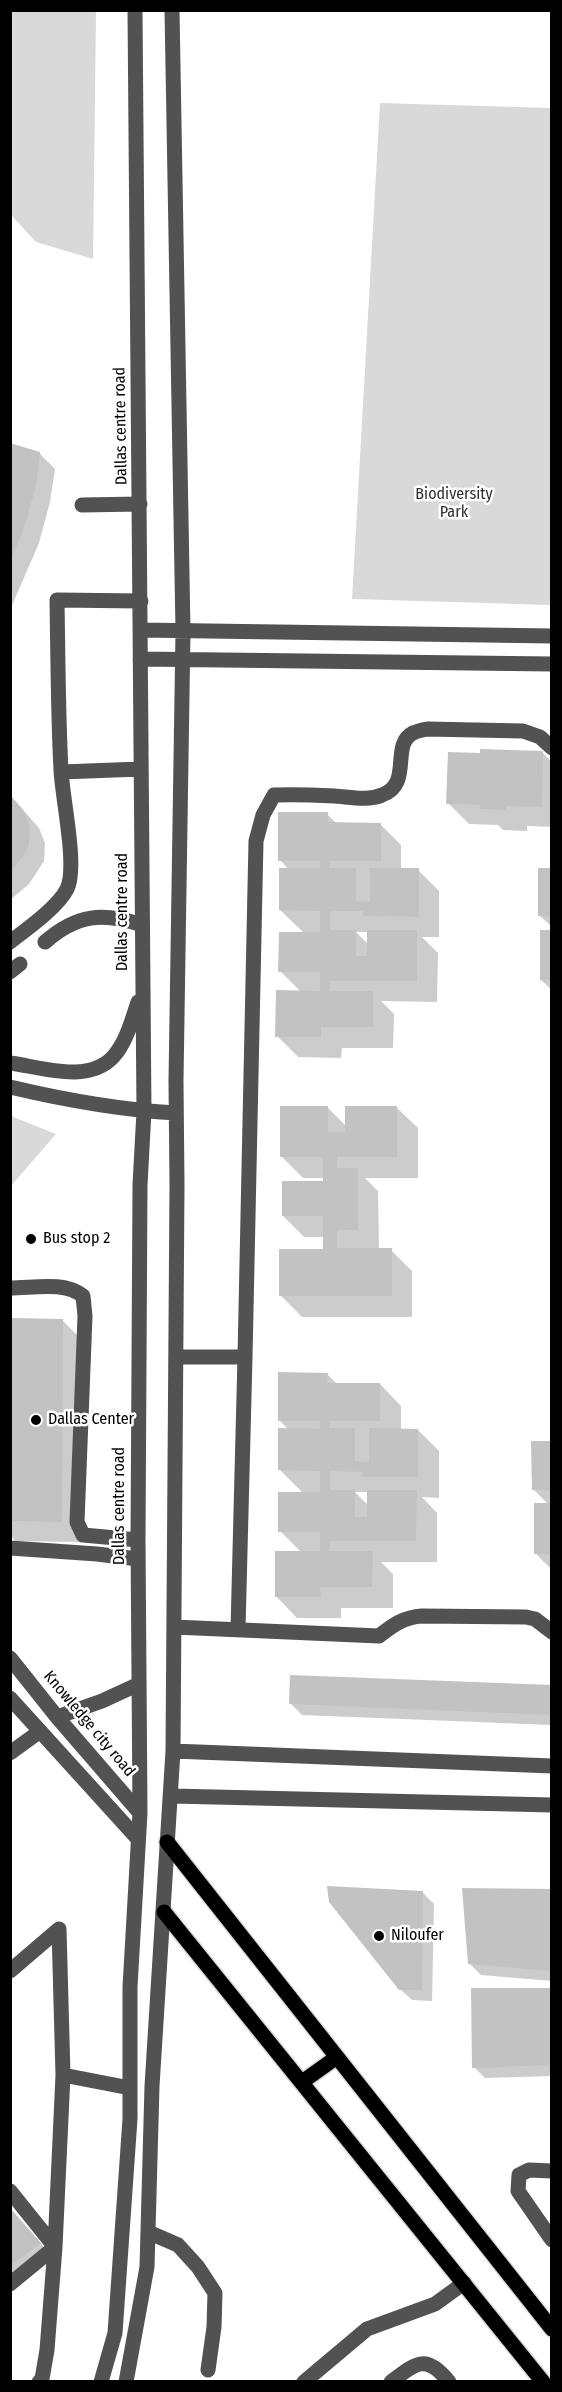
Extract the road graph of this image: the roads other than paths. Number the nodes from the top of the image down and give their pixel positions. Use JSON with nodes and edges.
{"nodes":[{"id":1,"x":135,"y":10,"type":"edge"},
{"id":2,"x":172,"y":10,"type":"edge"},
{"id":3,"x":140,"y":504,"type":"junction"},
{"id":4,"x":82,"y":505,"type":"dead end"},
{"id":5,"x":141,"y":601,"type":"junction"},
{"id":6,"x":140,"y":630,"type":"junction"},
{"id":7,"x":183,"y":631,"type":"junction"},
{"id":8,"x":552,"y":636,"type":"edge"},
{"id":9,"x":140,"y":659,"type":"junction"},
{"id":10,"x":182,"y":660,"type":"junction"},
{"id":11,"x":552,"y":664,"type":"edge"},
{"id":12,"x":552,"y":748,"type":"edge"},
{"id":13,"x":141,"y":770,"type":"junction"},
{"id":14,"x":61,"y":772,"type":"junction"},
{"id":15,"x":142,"y":925,"type":"junction"},
{"id":16,"x":10,"y":942,"type":"edge"},
{"id":17,"x":45,"y":942,"type":"dead end"},
{"id":18,"x":141,"y":994,"type":"junction"},
{"id":19,"x":10,"y":1063,"type":"edge"},
{"id":20,"x":10,"y":1087,"type":"edge"},
{"id":21,"x":144,"y":1111,"type":"junction"},
{"id":22,"x":176,"y":1113,"type":"junction"},
{"id":23,"x":10,"y":1288,"type":"edge"},
{"id":24,"x":176,"y":1357,"type":"junction"},
{"id":25,"x":245,"y":1357,"type":"junction"},
{"id":26,"x":138,"y":1540,"type":"junction"},
{"id":27,"x":10,"y":1548,"type":"edge"},
{"id":28,"x":138,"y":1559,"type":"junction"},
{"id":29,"x":174,"y":1627,"type":"junction"},
{"id":30,"x":238,"y":1629,"type":"junction"},
{"id":31,"x":552,"y":1632,"type":"edge"},
{"id":32,"x":10,"y":1658,"type":"edge"},
{"id":33,"x":139,"y":1684,"type":"junction"},
{"id":34,"x":10,"y":1698,"type":"edge"},
{"id":35,"x":57,"y":1717,"type":"junction"},
{"id":36,"x":39,"y":1731,"type":"junction"},
{"id":37,"x":173,"y":1751,"type":"junction"},
{"id":38,"x":10,"y":1753,"type":"edge"},
{"id":39,"x":552,"y":1766,"type":"edge"},
{"id":40,"x":171,"y":1796,"type":"junction"},
{"id":41,"x":552,"y":1805,"type":"edge"},
{"id":42,"x":140,"y":1813,"type":"junction"},
{"id":43,"x":138,"y":1839,"type":"junction"},
{"id":44,"x":167,"y":1842,"type":"junction"},
{"id":45,"x":164,"y":1912,"type":"junction"},
{"id":46,"x":10,"y":1971,"type":"edge"},
{"id":47,"x":337,"y":2057,"type":"junction"},
{"id":48,"x":63,"y":2075,"type":"junction"},
{"id":49,"x":302,"y":2082,"type":"junction"},
{"id":50,"x":130,"y":2088,"type":"junction"},
{"id":51,"x":552,"y":2171,"type":"edge"},
{"id":52,"x":10,"y":2191,"type":"edge"},
{"id":53,"x":124,"y":2199,"type":"junction"},
{"id":54,"x":149,"y":2201,"type":"junction"},
{"id":55,"x":148,"y":2232,"type":"junction"},
{"id":56,"x":552,"y":2240,"type":"edge"},
{"id":57,"x":55,"y":2247,"type":"junction"},
{"id":58,"x":464,"y":2283,"type":"junction"},
{"id":59,"x":10,"y":2284,"type":"edge"},
{"id":60,"x":552,"y":2329,"type":"edge"},
{"id":61,"x":208,"y":2370,"type":"dead end"},
{"id":62,"x":39,"y":2382,"type":"edge"},
{"id":63,"x":101,"y":2382,"type":"edge"},
{"id":64,"x":126,"y":2382,"type":"edge"},
{"id":65,"x":303,"y":2382,"type":"edge"},
{"id":66,"x":391,"y":2382,"type":"edge"},
{"id":67,"x":449,"y":2382,"type":"edge"},
{"id":68,"x":543,"y":2382,"type":"edge"}],
"edges":[{"from":1,"to":3,"type":"street","name":"Dallas centre road"},
{"from":2,"to":7,"type":"street"},
{"from":3,"to":4,"type":"street"},
{"from":3,"to":5,"type":"street","name":"Dallas centre road"},
{"from":5,"to":6,"type":"street","name":"Dallas centre road"},
{"from":5,"to":14,"type":"street"},
{"from":6,"to":7,"type":"street"},
{"from":6,"to":9,"type":"street","name":"Dallas centre road"},
{"from":7,"to":8,"type":"street"},
{"from":7,"to":10,"type":"street"},
{"from":9,"to":10,"type":"street"},
{"from":9,"to":13,"type":"street","name":"Dallas centre road"},
{"from":10,"to":11,"type":"street"},
{"from":10,"to":22,"type":"street"},
{"from":12,"to":25,"type":"street"},
{"from":13,"to":14,"type":"street"},
{"from":13,"to":15,"type":"street","name":"Dallas centre road"},
{"from":14,"to":16,"type":"street"},
{"from":15,"to":17,"type":"street"},
{"from":15,"to":18,"type":"street","name":"Dallas centre road"},
{"from":18,"to":19,"type":"street"},
{"from":18,"to":21,"type":"street","name":"Dallas centre road"},
{"from":20,"to":21,"type":"street"},
{"from":21,"to":22,"type":"street"},
{"from":21,"to":26,"type":"street","name":"Dallas centre road"},
{"from":22,"to":24,"type":"street"},
{"from":23,"to":26,"type":"street"},
{"from":24,"to":25,"type":"street"},
{"from":24,"to":29,"type":"street"},
{"from":25,"to":30,"type":"street"},
{"from":26,"to":28,"type":"street","name":"Dallas centre road"},
{"from":27,"to":28,"type":"street"},
{"from":28,"to":33,"type":"street","name":"Dallas centre road"},
{"from":29,"to":30,"type":"street"},
{"from":29,"to":37,"type":"street"},
{"from":30,"to":31,"type":"street"},
{"from":32,"to":35,"type":"street","name":"Knowledge city road"},
{"from":33,"to":35,"type":"street"},
{"from":33,"to":42,"type":"street","name":"Dallas centre road"},
{"from":34,"to":36,"type":"street"},
{"from":35,"to":42,"type":"street","name":"Knowledge city road"},
{"from":36,"to":38,"type":"street"},
{"from":36,"to":43,"type":"street"},
{"from":37,"to":39,"type":"street"},
{"from":37,"to":40,"type":"street"},
{"from":40,"to":41,"type":"street"},
{"from":40,"to":44,"type":"street"},
{"from":42,"to":43,"type":"street","name":"Dallas centre road"},
{"from":43,"to":50,"type":"street","name":"Dallas centre road"},
{"from":44,"to":45,"type":"street"},
{"from":44,"to":47,"type":"main road"},
{"from":45,"to":49,"type":"main road"},
{"from":45,"to":54,"type":"street"},
{"from":46,"to":48,"type":"street"},
{"from":47,"to":49,"type":"main road"},
{"from":47,"to":60,"type":"main road"},
{"from":48,"to":50,"type":"street"},
{"from":48,"to":57,"type":"street"},
{"from":49,"to":58,"type":"main road"},
{"from":50,"to":53,"type":"street","name":"Dallas centre road"},
{"from":51,"to":56,"type":"street"},
{"from":52,"to":57,"type":"street"},
{"from":53,"to":54,"type":"street"},
{"from":53,"to":63,"type":"street","name":"Dallas centre road"},
{"from":54,"to":55,"type":"street"},
{"from":55,"to":61,"type":"street"},
{"from":55,"to":64,"type":"street"},
{"from":57,"to":59,"type":"street"},
{"from":57,"to":62,"type":"street"},
{"from":58,"to":65,"type":"street"},
{"from":58,"to":68,"type":"main road"},
{"from":66,"to":67,"type":"street"}]}
